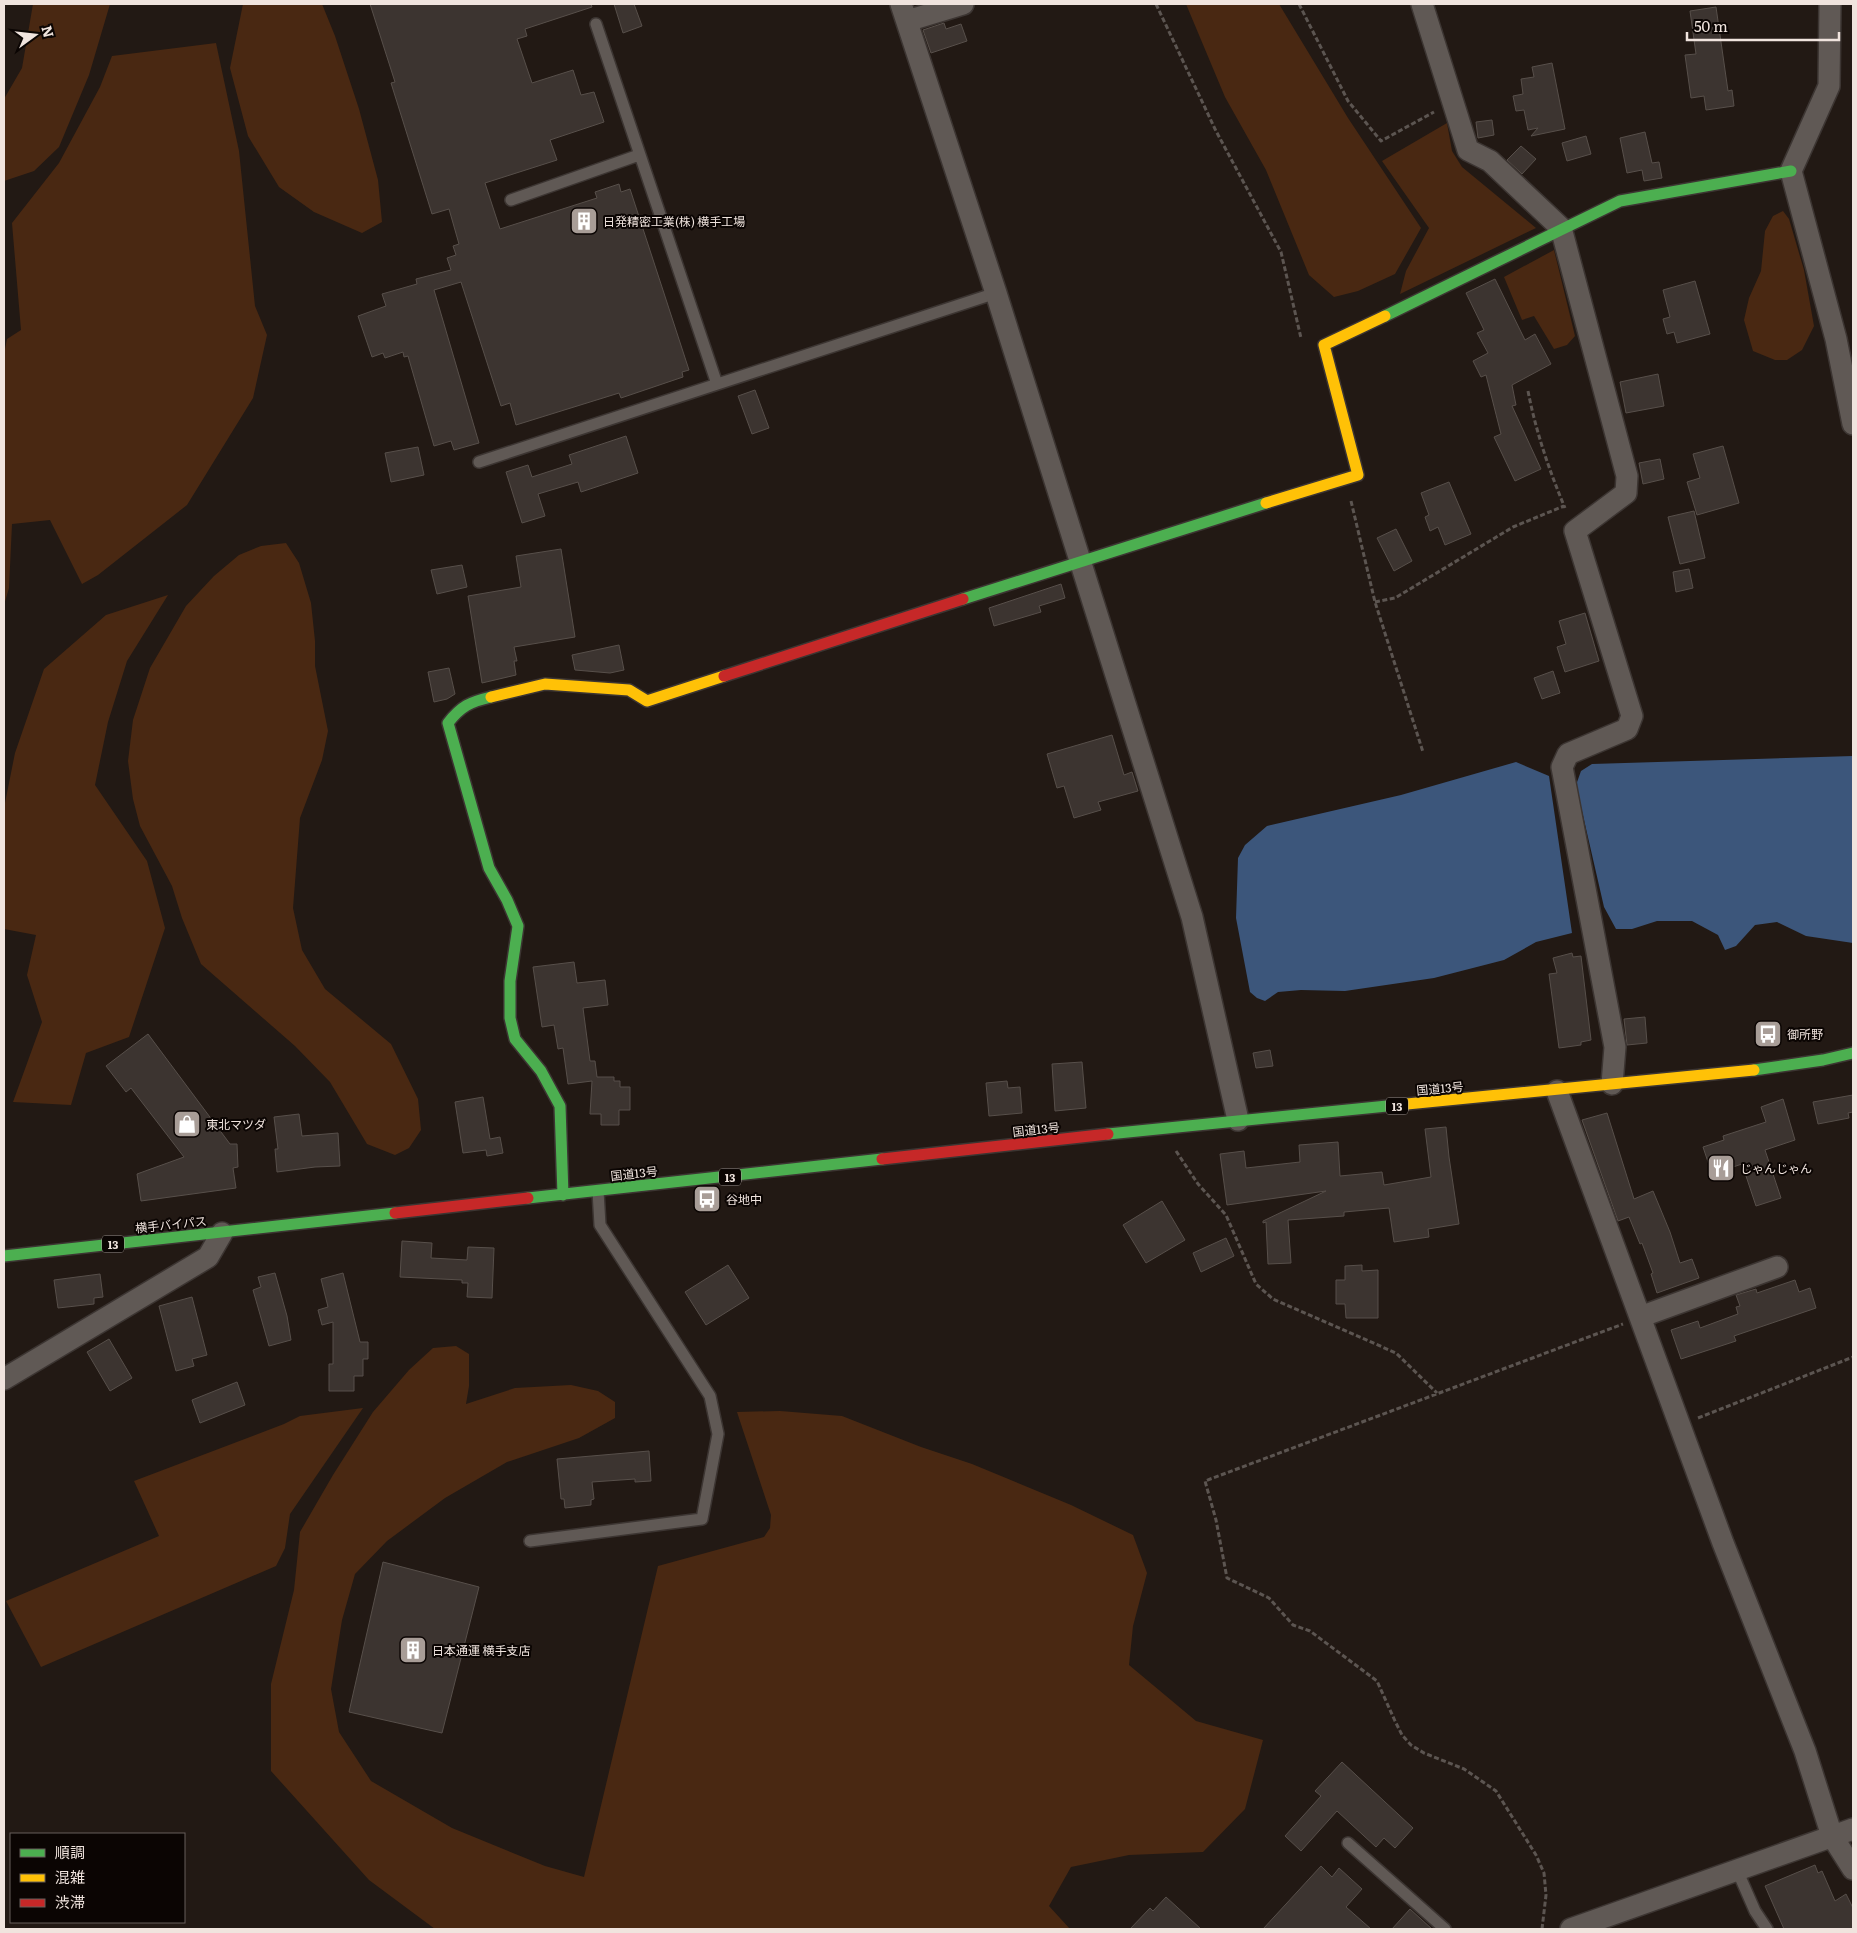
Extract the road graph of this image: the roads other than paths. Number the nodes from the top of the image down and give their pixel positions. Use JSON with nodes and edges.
{"nodes":[{"id":1,"x":963,"y":4,"type":"edge"},
{"id":2,"x":1422,"y":4,"type":"edge"},
{"id":3,"x":1830,"y":4,"type":"edge"},
{"id":4,"x":904,"y":12,"type":"edge"},
{"id":5,"x":596,"y":24,"type":"dead end"},
{"id":6,"x":639,"y":155,"type":"junction"},
{"id":7,"x":1790,"y":171,"type":"junction"},
{"id":8,"x":511,"y":200,"type":"dead end"},
{"id":9,"x":1561,"y":228,"type":"junction"},
{"id":10,"x":996,"y":293,"type":"junction"},
{"id":11,"x":717,"y":384,"type":"junction"},
{"id":12,"x":1853,"y":424,"type":"edge"},
{"id":13,"x":479,"y":462,"type":"dead end"},
{"id":14,"x":1080,"y":561,"type":"junction"},
{"id":15,"x":1853,"y":1053,"type":"edge"},
{"id":16,"x":1612,"y":1084,"type":"junction"},
{"id":17,"x":1557,"y":1091,"type":"junction"},
{"id":18,"x":1238,"y":1120,"type":"junction"},
{"id":19,"x":598,"y":1191,"type":"junction"},
{"id":20,"x":563,"y":1195,"type":"junction"},
{"id":21,"x":222,"y":1233,"type":"junction"},
{"id":22,"x":4,"y":1256,"type":"edge"},
{"id":23,"x":1777,"y":1267,"type":"dead end"},
{"id":24,"x":1640,"y":1317,"type":"junction"},
{"id":25,"x":4,"y":1379,"type":"edge"},
{"id":26,"x":530,"y":1541,"type":"dead end"},
{"id":27,"x":1853,"y":1829,"type":"edge"},
{"id":28,"x":1832,"y":1836,"type":"junction"},
{"id":29,"x":1348,"y":1843,"type":"dead end"},
{"id":30,"x":1853,"y":1869,"type":"edge"},
{"id":31,"x":1737,"y":1870,"type":"junction"},
{"id":32,"x":1445,"y":1929,"type":"edge"},
{"id":33,"x":1571,"y":1929,"type":"edge"},
{"id":34,"x":1767,"y":1929,"type":"edge"}],
"edges":[{"from":1,"to":4,"type":"street"},
{"from":2,"to":9,"type":"street"},
{"from":3,"to":7,"type":"street"},
{"from":4,"to":10,"type":"street"},
{"from":5,"to":6,"type":"lane"},
{"from":6,"to":8,"type":"lane"},
{"from":6,"to":11,"type":"lane"},
{"from":7,"to":9,"type":"main road"},
{"from":7,"to":12,"type":"street"},
{"from":9,"to":14,"type":"main road"},
{"from":9,"to":16,"type":"street"},
{"from":10,"to":11,"type":"lane"},
{"from":10,"to":14,"type":"street"},
{"from":11,"to":13,"type":"lane"},
{"from":14,"to":18,"type":"street"},
{"from":14,"to":20,"type":"main road"},
{"from":15,"to":16,"type":"main road","name":"国道13号","number":"13"},
{"from":16,"to":17,"type":"main road","name":"国道13号","number":"13"},
{"from":17,"to":18,"type":"main road","name":"国道13号","number":"13"},
{"from":17,"to":24,"type":"street"},
{"from":18,"to":19,"type":"main road","name":"国道13号","number":"13"},
{"from":19,"to":20,"type":"main road","name":"国道13号","number":"13"},
{"from":19,"to":26,"type":"lane"},
{"from":20,"to":21,"type":"main road","name":"国道13号","number":"13"},
{"from":21,"to":22,"type":"main road","name":"横手バイパス","number":"13"},
{"from":21,"to":25,"type":"street"},
{"from":23,"to":24,"type":"street"},
{"from":24,"to":28,"type":"street"},
{"from":27,"to":28,"type":"street"},
{"from":28,"to":30,"type":"street"},
{"from":28,"to":31,"type":"street"},
{"from":29,"to":32,"type":"lane"},
{"from":31,"to":33,"type":"street"},
{"from":31,"to":34,"type":"lane"}]}
